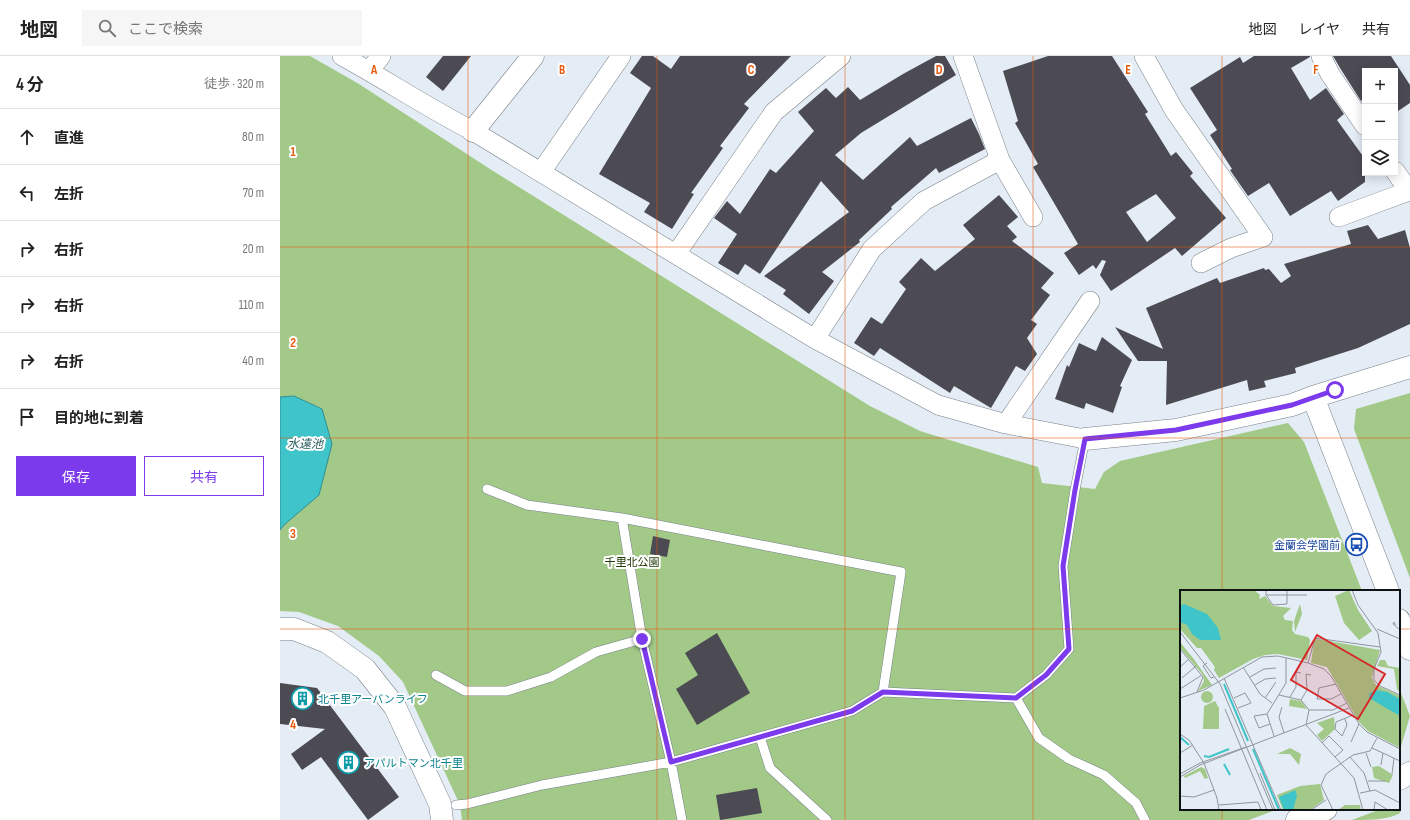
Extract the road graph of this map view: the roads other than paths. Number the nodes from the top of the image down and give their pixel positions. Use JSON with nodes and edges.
{"nodes":[{"id":1,"x":342,"y":56,"type":"edge"},
{"id":2,"x":381,"y":56,"type":"edge"},
{"id":3,"x":532,"y":56,"type":"edge"},
{"id":4,"x":621,"y":56,"type":"edge"},
{"id":5,"x":841,"y":56,"type":"edge"},
{"id":6,"x":963,"y":56,"type":"edge"},
{"id":7,"x":1144,"y":56,"type":"edge"},
{"id":8,"x":1321,"y":56,"type":"edge"},
{"id":9,"x":369,"y":71,"type":"junction"},
{"id":10,"x":1362,"y":122,"type":"edge"},
{"id":11,"x":473,"y":131,"type":"junction"},
{"id":12,"x":1000,"y":160,"type":"junction"},
{"id":13,"x":541,"y":172,"type":"junction"},
{"id":14,"x":1398,"y":176,"type":"edge"},
{"id":15,"x":1033,"y":217,"type":"dead end"},
{"id":16,"x":1339,"y":217,"type":"dead end"},
{"id":17,"x":676,"y":254,"type":"junction"},
{"id":18,"x":1201,"y":263,"type":"dead end"},
{"id":19,"x":1090,"y":301,"type":"dead end"},
{"id":20,"x":815,"y":339,"type":"junction"},
{"id":21,"x":1410,"y":367,"type":"edge"},
{"id":22,"x":1313,"y":397,"type":"junction"},
{"id":23,"x":1006,"y":424,"type":"junction"},
{"id":24,"x":1085,"y":439,"type":"junction"},
{"id":25,"x":487,"y":489,"type":"dead end"},
{"id":26,"x":622,"y":518,"type":"junction"},
{"id":27,"x":1388,"y":590,"type":"edge"},
{"id":28,"x":1400,"y":623,"type":"edge"},
{"id":29,"x":280,"y":629,"type":"edge"},
{"id":30,"x":642,"y":639,"type":"junction"},
{"id":31,"x":1410,"y":649,"type":"edge"},
{"id":32,"x":436,"y":675,"type":"dead end"},
{"id":33,"x":883,"y":692,"type":"junction"},
{"id":34,"x":1016,"y":698,"type":"junction"},
{"id":35,"x":760,"y":737,"type":"junction"},
{"id":36,"x":671,"y":762,"type":"junction"},
{"id":37,"x":1410,"y":773,"type":"edge"},
{"id":38,"x":1400,"y":779,"type":"edge"},
{"id":39,"x":449,"y":813,"type":"edge"},
{"id":40,"x":682,"y":820,"type":"edge"},
{"id":41,"x":827,"y":820,"type":"edge"},
{"id":42,"x":1145,"y":820,"type":"edge"}],
"edges":[{"from":1,"to":9,"type":"street"},
{"from":2,"to":9,"type":"street"},
{"from":3,"to":11,"type":"street"},
{"from":4,"to":13,"type":"street"},
{"from":5,"to":17,"type":"street"},
{"from":6,"to":12,"type":"street"},
{"from":7,"to":18,"type":"street"},
{"from":8,"to":10,"type":"street"},
{"from":9,"to":11,"type":"street"},
{"from":11,"to":13,"type":"street"},
{"from":12,"to":15,"type":"street"},
{"from":12,"to":20,"type":"street"},
{"from":13,"to":17,"type":"street"},
{"from":14,"to":16,"type":"street"},
{"from":17,"to":20,"type":"street"},
{"from":19,"to":23,"type":"street"},
{"from":20,"to":23,"type":"street"},
{"from":21,"to":22,"type":"street"},
{"from":22,"to":24,"type":"street"},
{"from":22,"to":27,"type":"street"},
{"from":23,"to":24,"type":"street"},
{"from":24,"to":34,"type":"lane"},
{"from":25,"to":26,"type":"lane"},
{"from":26,"to":30,"type":"lane"},
{"from":26,"to":33,"type":"lane"},
{"from":28,"to":31,"type":"street"},
{"from":29,"to":39,"type":"street"},
{"from":30,"to":32,"type":"lane"},
{"from":30,"to":36,"type":"lane"},
{"from":33,"to":34,"type":"lane"},
{"from":33,"to":35,"type":"lane"},
{"from":34,"to":42,"type":"lane"},
{"from":35,"to":36,"type":"lane"},
{"from":35,"to":41,"type":"lane"},
{"from":36,"to":39,"type":"lane"},
{"from":36,"to":40,"type":"lane"},
{"from":37,"to":38,"type":"street"}]}
